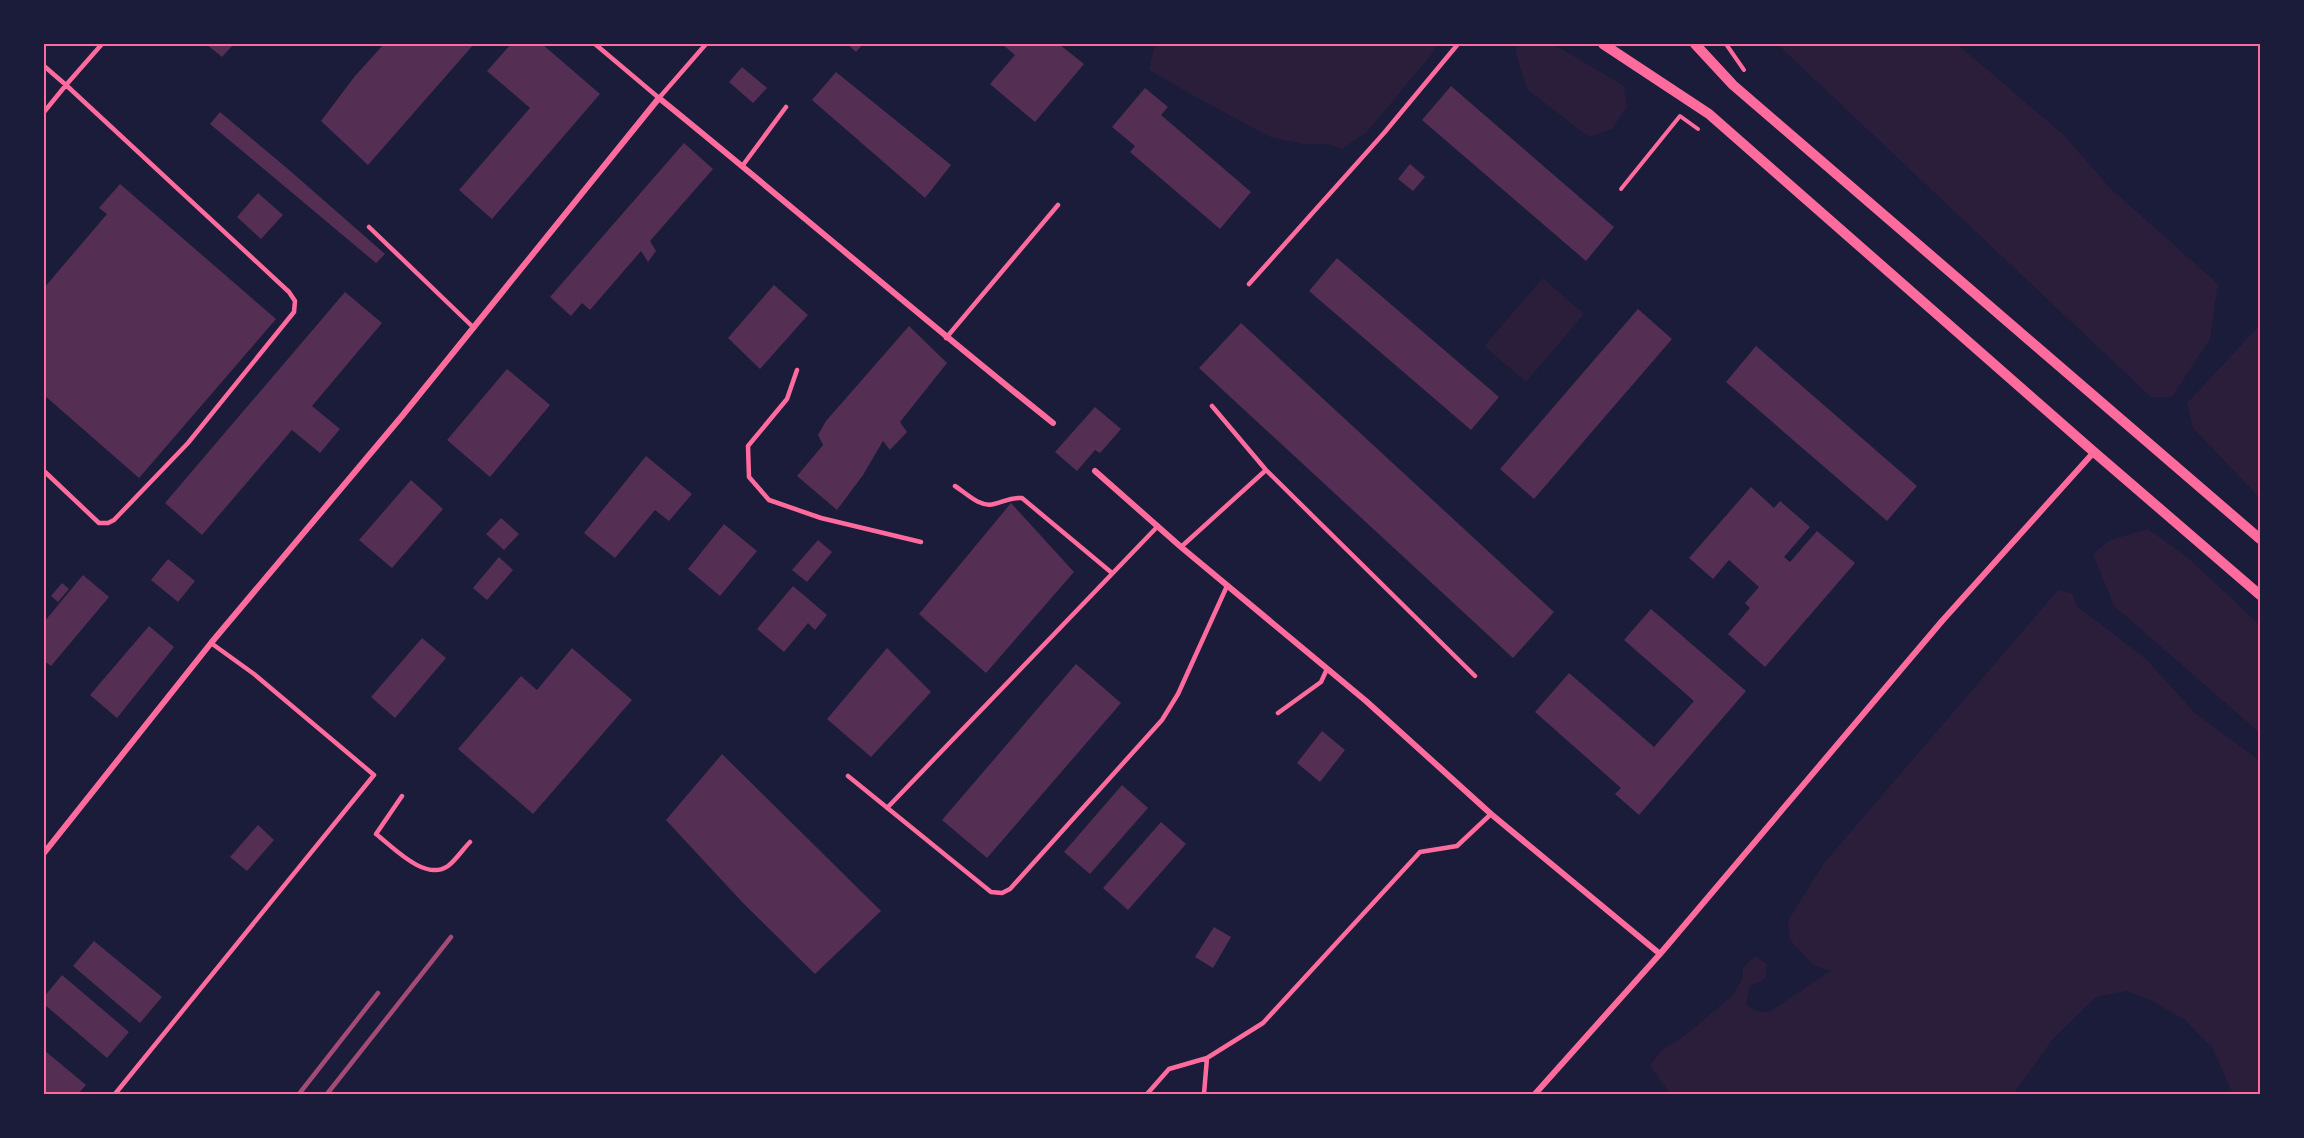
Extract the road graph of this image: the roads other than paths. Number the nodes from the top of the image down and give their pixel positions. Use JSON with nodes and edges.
{"nodes":[{"id":1,"x":102,"y":44,"type":"edge"},
{"id":2,"x":595,"y":44,"type":"edge"},
{"id":3,"x":706,"y":44,"type":"edge"},
{"id":4,"x":1458,"y":44,"type":"edge"},
{"id":5,"x":1603,"y":44,"type":"edge"},
{"id":6,"x":1695,"y":44,"type":"edge"},
{"id":7,"x":44,"y":66,"type":"edge"},
{"id":8,"x":66,"y":85,"type":"junction"},
{"id":9,"x":659,"y":98,"type":"junction"},
{"id":10,"x":786,"y":107,"type":"dead end"},
{"id":11,"x":44,"y":112,"type":"edge"},
{"id":12,"x":742,"y":165,"type":"junction"},
{"id":13,"x":1058,"y":206,"type":"dead end"},
{"id":14,"x":369,"y":227,"type":"dead end"},
{"id":15,"x":1249,"y":284,"type":"dead end"},
{"id":16,"x":474,"y":328,"type":"junction"},
{"id":17,"x":946,"y":338,"type":"junction"},
{"id":18,"x":797,"y":370,"type":"dead end"},
{"id":19,"x":1212,"y":406,"type":"dead end"},
{"id":20,"x":1053,"y":423,"type":"dead end"},
{"id":21,"x":2094,"y":452,"type":"junction"},
{"id":22,"x":1266,"y":470,"type":"junction"},
{"id":23,"x":44,"y":471,"type":"edge"},
{"id":24,"x":1095,"y":471,"type":"dead end"},
{"id":25,"x":955,"y":486,"type":"dead end"},
{"id":26,"x":1158,"y":526,"type":"junction"},
{"id":27,"x":2260,"y":539,"type":"edge"},
{"id":28,"x":921,"y":543,"type":"dead end"},
{"id":29,"x":1181,"y":547,"type":"junction"},
{"id":30,"x":1112,"y":573,"type":"junction"},
{"id":31,"x":1227,"y":586,"type":"junction"},
{"id":32,"x":2260,"y":594,"type":"edge"},
{"id":33,"x":211,"y":643,"type":"junction"},
{"id":34,"x":1327,"y":669,"type":"junction"},
{"id":35,"x":1475,"y":676,"type":"dead end"},
{"id":36,"x":1278,"y":713,"type":"dead end"},
{"id":37,"x":848,"y":776,"type":"dead end"},
{"id":38,"x":402,"y":795,"type":"dead end"},
{"id":39,"x":888,"y":808,"type":"junction"},
{"id":40,"x":1491,"y":814,"type":"junction"},
{"id":41,"x":470,"y":842,"type":"dead end"},
{"id":42,"x":44,"y":853,"type":"edge"},
{"id":43,"x":1660,"y":954,"type":"junction"},
{"id":44,"x":1207,"y":1058,"type":"junction"},
{"id":45,"x":115,"y":1095,"type":"edge"},
{"id":46,"x":1147,"y":1095,"type":"edge"},
{"id":47,"x":1204,"y":1095,"type":"edge"},
{"id":48,"x":1535,"y":1095,"type":"edge"}],
"edges":[{"from":1,"to":8,"type":"lane"},
{"from":2,"to":9,"type":"lane"},
{"from":3,"to":9,"type":"lane"},
{"from":4,"to":15,"type":"lane"},
{"from":5,"to":21,"type":"street"},
{"from":6,"to":27,"type":"street"},
{"from":7,"to":8,"type":"lane"},
{"from":8,"to":11,"type":"lane"},
{"from":8,"to":23,"type":"lane"},
{"from":9,"to":12,"type":"street"},
{"from":9,"to":16,"type":"street"},
{"from":10,"to":12,"type":"lane"},
{"from":12,"to":17,"type":"street"},
{"from":13,"to":17,"type":"lane"},
{"from":14,"to":16,"type":"lane"},
{"from":16,"to":33,"type":"street"},
{"from":17,"to":20,"type":"street"},
{"from":18,"to":28,"type":"lane"},
{"from":19,"to":22,"type":"lane"},
{"from":21,"to":32,"type":"street"},
{"from":21,"to":43,"type":"street"},
{"from":22,"to":29,"type":"lane"},
{"from":22,"to":35,"type":"lane"},
{"from":24,"to":26,"type":"street"},
{"from":25,"to":30,"type":"lane"},
{"from":26,"to":29,"type":"street"},
{"from":26,"to":30,"type":"lane"},
{"from":29,"to":31,"type":"street"},
{"from":30,"to":39,"type":"lane"},
{"from":31,"to":34,"type":"street"},
{"from":31,"to":39,"type":"lane"},
{"from":33,"to":42,"type":"street"},
{"from":33,"to":45,"type":"lane"},
{"from":34,"to":36,"type":"lane"},
{"from":34,"to":40,"type":"street"},
{"from":37,"to":39,"type":"lane"},
{"from":38,"to":41,"type":"lane"},
{"from":40,"to":43,"type":"street"},
{"from":40,"to":44,"type":"lane"},
{"from":43,"to":48,"type":"street"},
{"from":44,"to":46,"type":"lane"},
{"from":44,"to":47,"type":"lane"}]}
